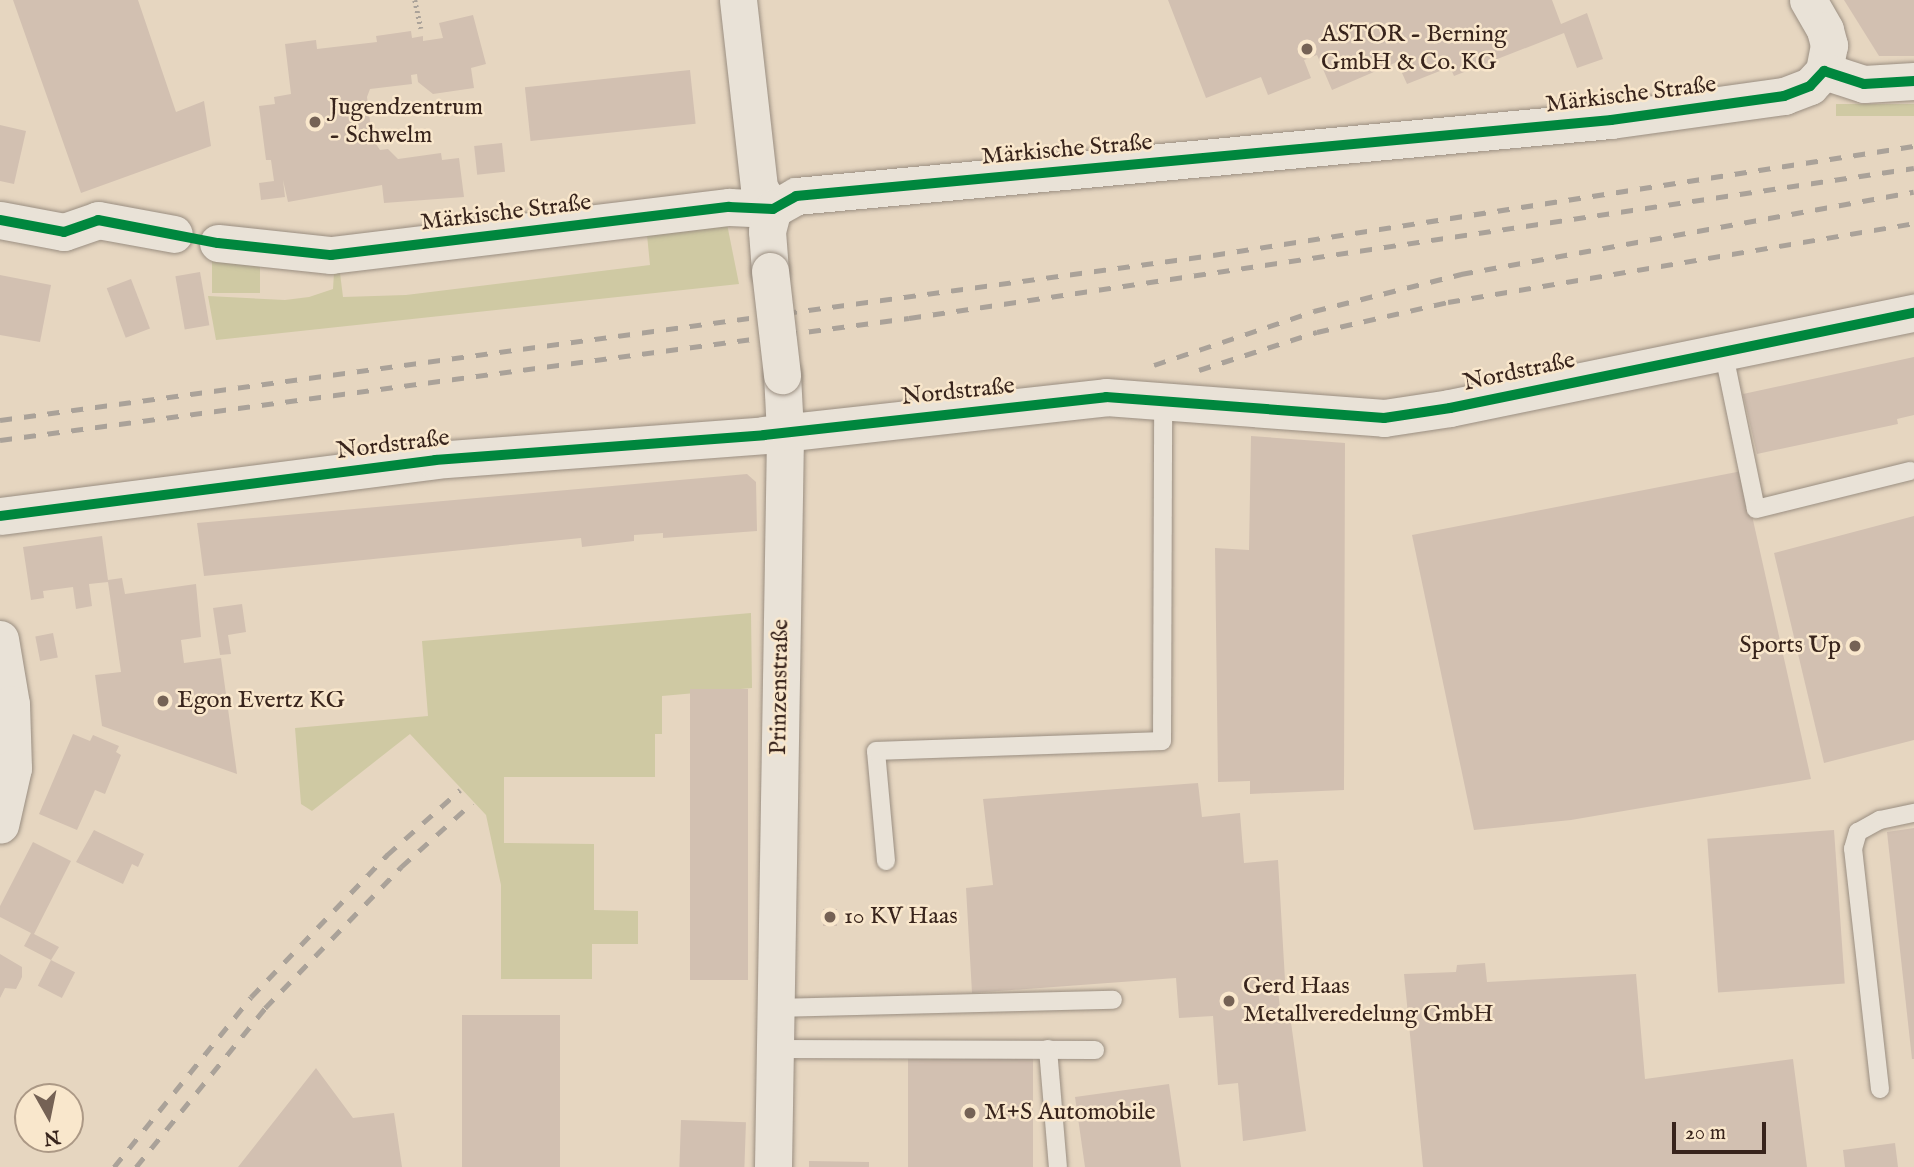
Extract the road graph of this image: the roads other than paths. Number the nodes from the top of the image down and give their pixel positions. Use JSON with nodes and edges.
{"nodes":[{"id":1,"x":738,"y":0,"type":"edge"},
{"id":2,"x":1808,"y":0,"type":"edge"},
{"id":3,"x":1824,"y":71,"type":"junction"},
{"id":4,"x":1914,"y":81,"type":"edge"},
{"id":5,"x":773,"y":209,"type":"junction"},
{"id":6,"x":0,"y":220,"type":"edge"},
{"id":7,"x":174,"y":234,"type":"dead end"},
{"id":8,"x":218,"y":243,"type":"dead end"},
{"id":9,"x":1914,"y":313,"type":"edge"},
{"id":10,"x":1723,"y":350,"type":"junction"},
{"id":11,"x":1163,"y":401,"type":"junction"},
{"id":12,"x":785,"y":432,"type":"junction"},
{"id":13,"x":1910,"y":471,"type":"dead end"},
{"id":14,"x":0,"y":516,"type":"edge"},
{"id":15,"x":0,"y":639,"type":"edge"},
{"id":16,"x":1914,"y":813,"type":"edge"},
{"id":17,"x":0,"y":825,"type":"edge"},
{"id":18,"x":886,"y":861,"type":"dead end"},
{"id":19,"x":1113,"y":1000,"type":"dead end"},
{"id":20,"x":774,"y":1008,"type":"junction"},
{"id":21,"x":774,"y":1048,"type":"junction"},
{"id":22,"x":1048,"y":1049,"type":"junction"},
{"id":23,"x":1095,"y":1050,"type":"dead end"},
{"id":24,"x":1880,"y":1089,"type":"dead end"},
{"id":25,"x":772,"y":1167,"type":"edge"},
{"id":26,"x":1058,"y":1167,"type":"edge"}],
"edges":[{"from":1,"to":5,"type":"street"},
{"from":2,"to":3,"type":"street"},
{"from":3,"to":4,"type":"street"},
{"from":3,"to":5,"type":"street","name":"Märkische Straße"},
{"from":5,"to":8,"type":"street","name":"Märkische Straße"},
{"from":5,"to":12,"type":"street","name":"Prinzenstraße","bridge":true},
{"from":6,"to":7,"type":"street"},
{"from":9,"to":10,"type":"street","name":"Nordstraße"},
{"from":10,"to":11,"type":"street","name":"Nordstraße"},
{"from":10,"to":13,"type":"lane"},
{"from":11,"to":12,"type":"street","name":"Nordstraße"},
{"from":11,"to":18,"type":"lane"},
{"from":12,"to":14,"type":"street","name":"Nordstraße"},
{"from":12,"to":20,"type":"street","name":"Prinzenstraße"},
{"from":15,"to":17,"type":"street"},
{"from":16,"to":24,"type":"lane"},
{"from":19,"to":20,"type":"lane"},
{"from":20,"to":21,"type":"street","name":"Prinzenstraße"},
{"from":21,"to":22,"type":"lane"},
{"from":21,"to":25,"type":"street","name":"Prinzenstraße"},
{"from":22,"to":23,"type":"lane"},
{"from":22,"to":26,"type":"lane"}]}
